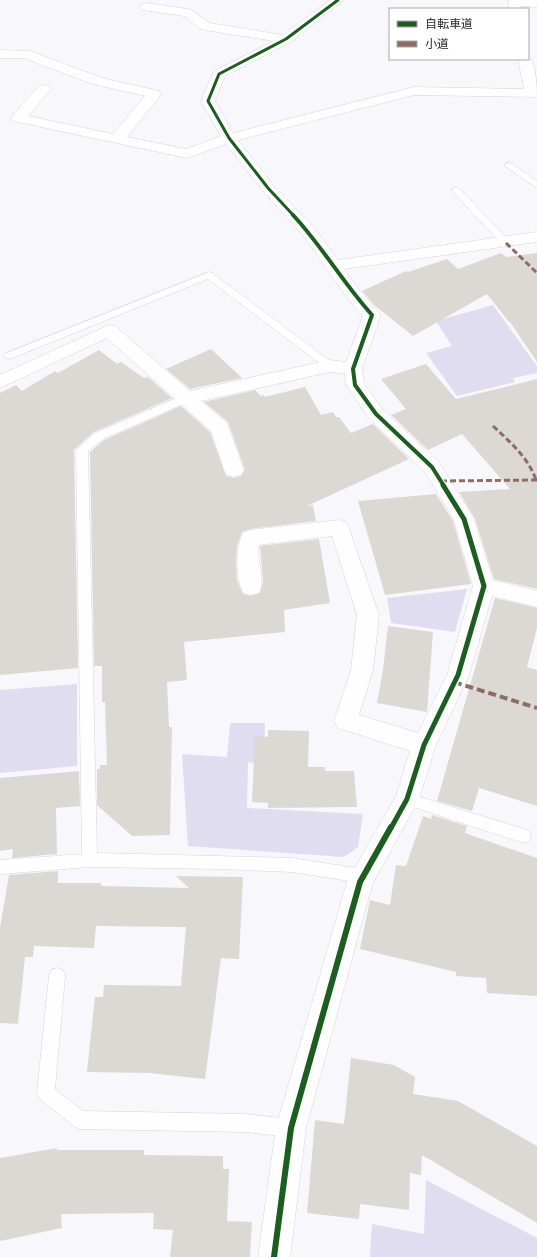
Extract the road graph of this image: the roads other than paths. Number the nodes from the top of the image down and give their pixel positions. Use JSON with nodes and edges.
{"nodes":[{"id":1,"x":338,"y":0,"type":"edge"},
{"id":2,"x":537,"y":3,"type":"edge"},
{"id":3,"x":146,"y":6,"type":"dead end"},
{"id":4,"x":515,"y":8,"type":"edge"},
{"id":5,"x":286,"y":39,"type":"junction"},
{"id":6,"x":0,"y":54,"type":"edge"},
{"id":7,"x":525,"y":60,"type":"edge"},
{"id":8,"x":44,"y":88,"type":"dead end"},
{"id":9,"x":534,"y":93,"type":"edge"},
{"id":10,"x":229,"y":138,"type":"junction"},
{"id":11,"x":117,"y":139,"type":"junction"},
{"id":12,"x":509,"y":165,"type":"dead end"},
{"id":13,"x":537,"y":185,"type":"edge"},
{"id":14,"x":456,"y":190,"type":"dead end"},
{"id":15,"x":537,"y":237,"type":"edge"},
{"id":16,"x":506,"y":243,"type":"junction"},
{"id":17,"x":333,"y":266,"type":"junction"},
{"id":18,"x":8,"y":356,"type":"dead end"},
{"id":19,"x":330,"y":366,"type":"junction"},
{"id":20,"x":352,"y":369,"type":"junction"},
{"id":21,"x":0,"y":382,"type":"edge"},
{"id":22,"x":186,"y":398,"type":"junction"},
{"id":23,"x":234,"y":470,"type":"dead end"},
{"id":24,"x":484,"y":586,"type":"junction"},
{"id":25,"x":251,"y":587,"type":"dead end"},
{"id":26,"x":537,"y":599,"type":"edge"},
{"id":27,"x":424,"y":744,"type":"junction"},
{"id":28,"x":407,"y":799,"type":"junction"},
{"id":29,"x":524,"y":836,"type":"dead end"},
{"id":30,"x":90,"y":860,"type":"junction"},
{"id":31,"x":0,"y":867,"type":"edge"},
{"id":32,"x":362,"y":876,"type":"junction"},
{"id":33,"x":57,"y":976,"type":"dead end"},
{"id":34,"x":291,"y":1128,"type":"junction"},
{"id":35,"x":274,"y":1257,"type":"edge"}],
"edges":[{"from":1,"to":5,"type":"street"},
{"from":2,"to":4,"type":"street"},
{"from":3,"to":5,"type":"street"},
{"from":5,"to":10,"type":"street"},
{"from":6,"to":11,"type":"street"},
{"from":7,"to":9,"type":"street"},
{"from":8,"to":11,"type":"street"},
{"from":9,"to":10,"type":"street"},
{"from":10,"to":11,"type":"street"},
{"from":10,"to":17,"type":"street"},
{"from":12,"to":13,"type":"lane"},
{"from":14,"to":16,"type":"lane"},
{"from":15,"to":16,"type":"street"},
{"from":16,"to":17,"type":"street"},
{"from":17,"to":20,"type":"street"},
{"from":18,"to":19,"type":"lane"},
{"from":19,"to":20,"type":"street"},
{"from":19,"to":22,"type":"street"},
{"from":20,"to":24,"type":"street"},
{"from":21,"to":22,"type":"street"},
{"from":22,"to":23,"type":"street"},
{"from":22,"to":30,"type":"lane"},
{"from":24,"to":26,"type":"street"},
{"from":24,"to":27,"type":"street"},
{"from":25,"to":27,"type":"street"},
{"from":27,"to":28,"type":"street"},
{"from":28,"to":29,"type":"lane"},
{"from":28,"to":32,"type":"street"},
{"from":30,"to":31,"type":"lane"},
{"from":30,"to":32,"type":"lane"},
{"from":32,"to":34,"type":"street"},
{"from":33,"to":34,"type":"lane"},
{"from":34,"to":35,"type":"street"}]}
